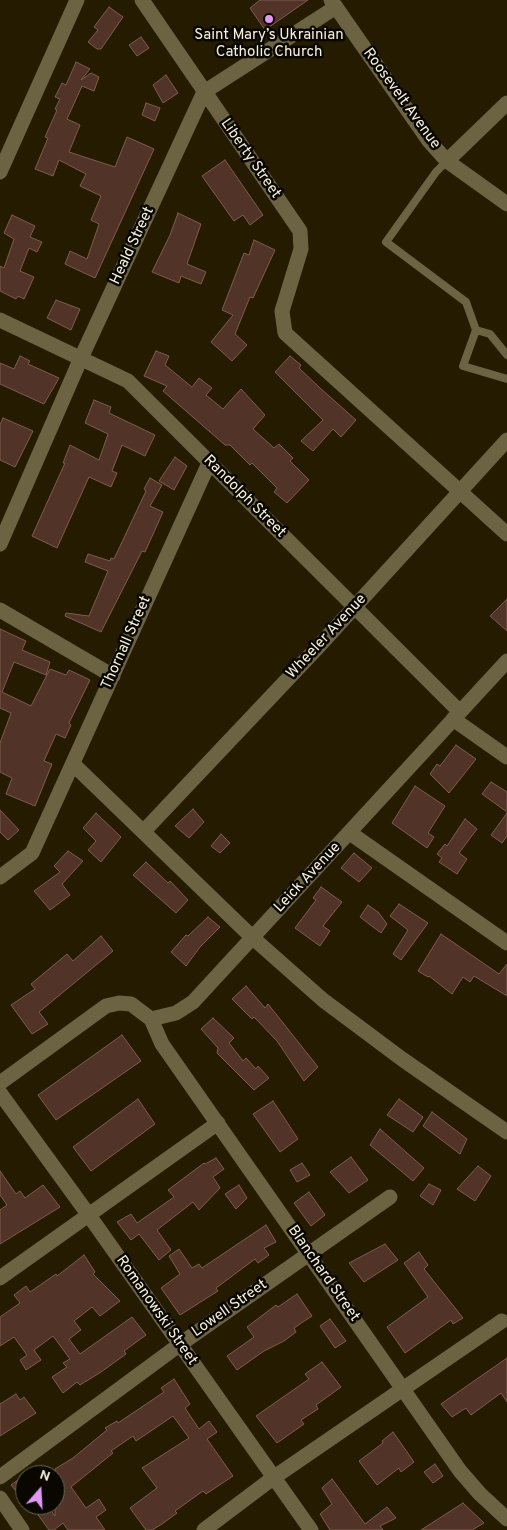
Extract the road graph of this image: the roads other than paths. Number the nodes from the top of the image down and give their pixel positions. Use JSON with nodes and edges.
{"nodes":[{"id":1,"x":77,"y":0,"type":"edge"},
{"id":2,"x":142,"y":0,"type":"edge"},
{"id":3,"x":333,"y":4,"type":"edge"},
{"id":4,"x":204,"y":92,"type":"junction"},
{"id":5,"x":507,"y":103,"type":"edge"},
{"id":6,"x":447,"y":161,"type":"junction"},
{"id":7,"x":0,"y":172,"type":"edge"},
{"id":8,"x":507,"y":204,"type":"edge"},
{"id":9,"x":0,"y":320,"type":"edge"},
{"id":10,"x":476,"y":330,"type":"junction"},
{"id":11,"x":507,"y":355,"type":"edge"},
{"id":12,"x":81,"y":358,"type":"junction"},
{"id":13,"x":507,"y":379,"type":"edge"},
{"id":14,"x":507,"y":440,"type":"edge"},
{"id":15,"x":209,"y":463,"type":"junction"},
{"id":16,"x":460,"y":491,"type":"junction"},
{"id":17,"x":507,"y":534,"type":"edge"},
{"id":18,"x":0,"y":544,"type":"edge"},
{"id":19,"x":354,"y":607,"type":"junction"},
{"id":20,"x":0,"y":610,"type":"edge"},
{"id":21,"x":507,"y":661,"type":"edge"},
{"id":22,"x":113,"y":676,"type":"junction"},
{"id":23,"x":457,"y":716,"type":"junction"},
{"id":24,"x":507,"y":757,"type":"edge"},
{"id":25,"x":73,"y":764,"type":"junction"},
{"id":26,"x":144,"y":831,"type":"junction"},
{"id":27,"x":350,"y":833,"type":"junction"},
{"id":28,"x":0,"y":878,"type":"edge"},
{"id":29,"x":253,"y":938,"type":"junction"},
{"id":30,"x":507,"y":943,"type":"edge"},
{"id":31,"x":151,"y":1020,"type":"junction"},
{"id":32,"x":0,"y":1082,"type":"edge"},
{"id":33,"x":0,"y":1093,"type":"edge"},
{"id":34,"x":218,"y":1123,"type":"junction"},
{"id":35,"x":507,"y":1132,"type":"edge"},
{"id":36,"x":390,"y":1197,"type":"dead end"},
{"id":37,"x":88,"y":1214,"type":"junction"},
{"id":38,"x":309,"y":1254,"type":"junction"},
{"id":39,"x":0,"y":1278,"type":"edge"},
{"id":40,"x":502,"y":1321,"type":"dead end"},
{"id":41,"x":179,"y":1345,"type":"junction"},
{"id":42,"x":404,"y":1390,"type":"junction"},
{"id":43,"x":0,"y":1477,"type":"edge"},
{"id":44,"x":273,"y":1478,"type":"junction"},
{"id":45,"x":0,"y":1498,"type":"edge"},
{"id":46,"x":507,"y":1519,"type":"edge"},
{"id":47,"x":22,"y":1530,"type":"edge"},
{"id":48,"x":204,"y":1530,"type":"edge"},
{"id":49,"x":311,"y":1530,"type":"edge"}],
"edges":[{"from":1,"to":7,"type":"street"},
{"from":2,"to":4,"type":"street","name":"Liberty Street"},
{"from":3,"to":4,"type":"street"},
{"from":3,"to":6,"type":"street","name":"Roosevelt Avenue"},
{"from":4,"to":12,"type":"street","name":"Heald Street"},
{"from":4,"to":16,"type":"street","name":"Liberty Street"},
{"from":5,"to":6,"type":"street"},
{"from":6,"to":8,"type":"street","name":"Roosevelt Avenue"},
{"from":6,"to":10,"type":"lane"},
{"from":9,"to":12,"type":"street","name":"Randolph Street"},
{"from":10,"to":11,"type":"lane"},
{"from":10,"to":13,"type":"lane"},
{"from":12,"to":15,"type":"street","name":"Randolph Street"},
{"from":12,"to":18,"type":"street","name":"Heald Street"},
{"from":14,"to":16,"type":"street","name":"Wheeler Avenue"},
{"from":15,"to":19,"type":"street","name":"Randolph Street"},
{"from":15,"to":22,"type":"street","name":"Thornall Street"},
{"from":16,"to":17,"type":"street"},
{"from":16,"to":19,"type":"street","name":"Wheeler Avenue"},
{"from":19,"to":23,"type":"street","name":"Randolph Street"},
{"from":19,"to":26,"type":"street","name":"Wheeler Avenue"},
{"from":20,"to":22,"type":"street"},
{"from":21,"to":23,"type":"street","name":"Leick Avenue"},
{"from":22,"to":25,"type":"street","name":"Thornall Street"},
{"from":23,"to":24,"type":"street","name":"Randolph Street"},
{"from":23,"to":27,"type":"street","name":"Leick Avenue"},
{"from":25,"to":26,"type":"street"},
{"from":25,"to":28,"type":"street","name":"Thornall Street"},
{"from":26,"to":29,"type":"street"},
{"from":27,"to":29,"type":"street","name":"Leick Avenue"},
{"from":27,"to":30,"type":"street"},
{"from":29,"to":31,"type":"street","name":"Leick Avenue"},
{"from":29,"to":35,"type":"street"},
{"from":31,"to":32,"type":"street"},
{"from":31,"to":34,"type":"street","name":"Blanchard Street"},
{"from":33,"to":37,"type":"street","name":"Romanowski Street"},
{"from":34,"to":37,"type":"street"},
{"from":34,"to":38,"type":"street","name":"Blanchard Street"},
{"from":36,"to":38,"type":"street","name":"Lowell Street"},
{"from":37,"to":39,"type":"street"},
{"from":37,"to":41,"type":"street","name":"Romanowski Street"},
{"from":38,"to":41,"type":"street","name":"Lowell Street"},
{"from":38,"to":42,"type":"street","name":"Blanchard Street"},
{"from":40,"to":42,"type":"street"},
{"from":41,"to":43,"type":"street","name":"Lowell Street"},
{"from":41,"to":44,"type":"street","name":"Romanowski Street"},
{"from":42,"to":44,"type":"street"},
{"from":42,"to":46,"type":"street","name":"Blanchard Street"},
{"from":44,"to":48,"type":"street"},
{"from":44,"to":49,"type":"street","name":"Romanowski Street"},
{"from":45,"to":47,"type":"street"}]}
